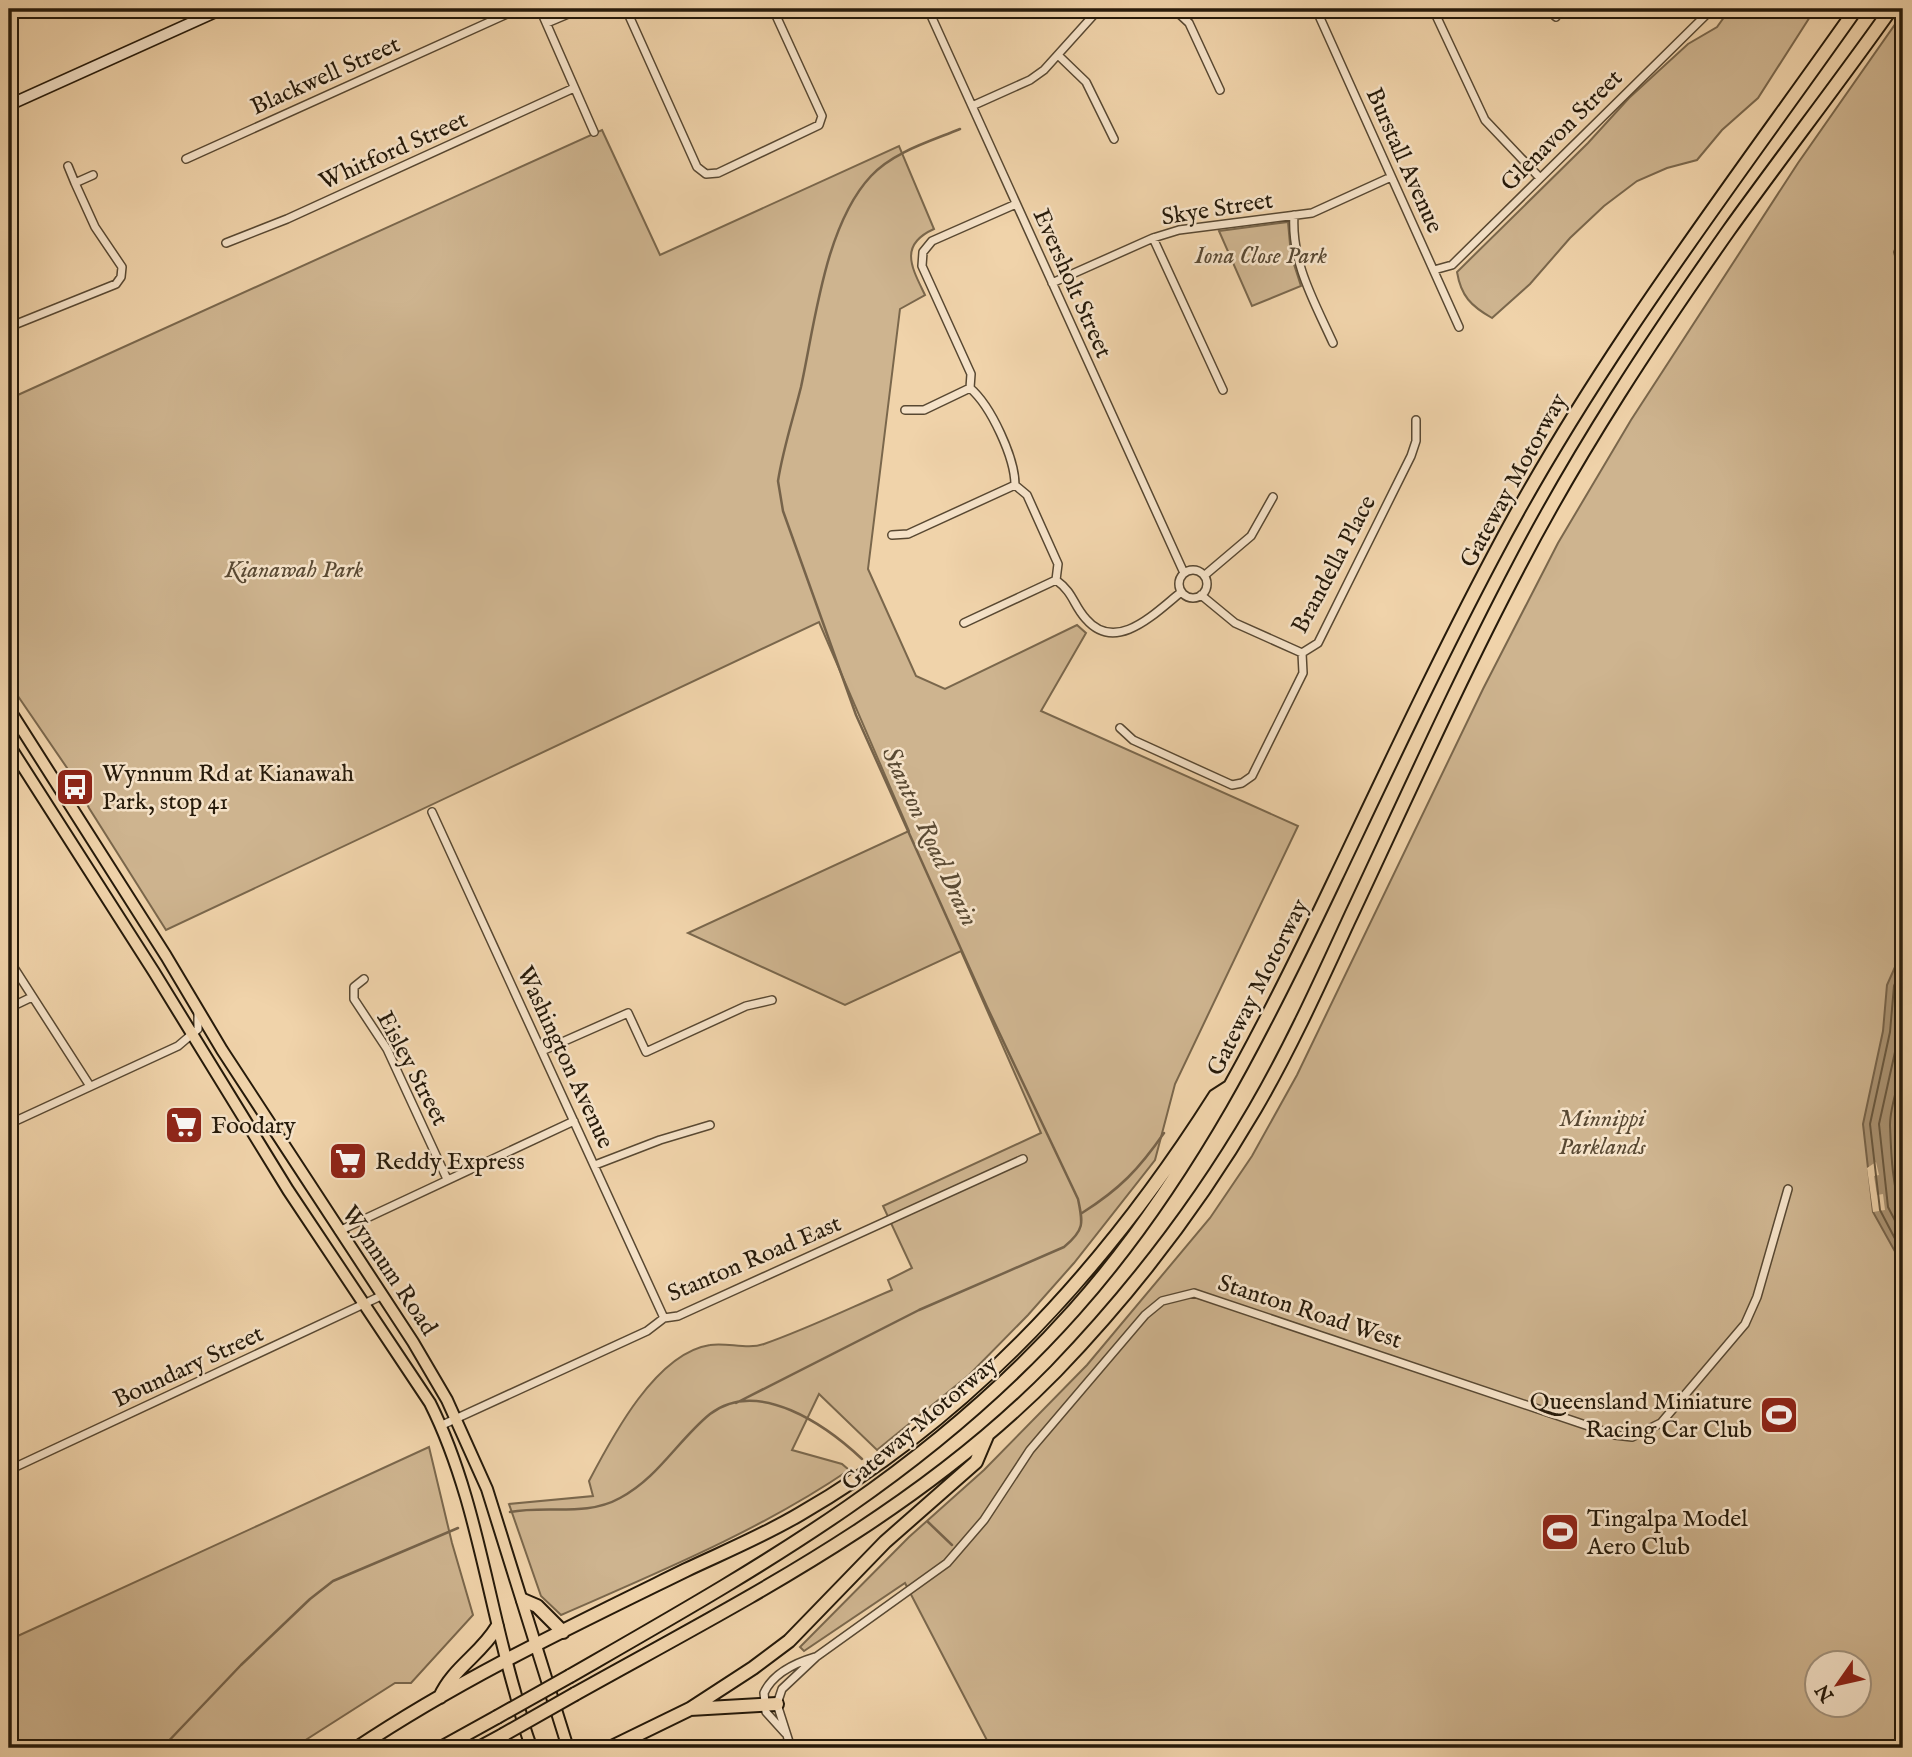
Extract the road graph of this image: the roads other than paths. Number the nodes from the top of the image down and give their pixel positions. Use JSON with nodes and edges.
{"nodes":[{"id":1,"x":222,"y":9,"type":"edge"},
{"id":2,"x":518,"y":9,"type":"edge"},
{"id":3,"x":540,"y":9,"type":"edge"},
{"id":4,"x":580,"y":9,"type":"edge"},
{"id":5,"x":626,"y":9,"type":"edge"},
{"id":6,"x":773,"y":9,"type":"edge"},
{"id":7,"x":929,"y":9,"type":"edge"},
{"id":8,"x":1099,"y":9,"type":"edge"},
{"id":9,"x":1174,"y":9,"type":"edge"},
{"id":10,"x":1316,"y":9,"type":"edge"},
{"id":11,"x":1433,"y":9,"type":"edge"},
{"id":12,"x":1547,"y":9,"type":"edge"},
{"id":13,"x":1712,"y":9,"type":"edge"},
{"id":14,"x":1856,"y":9,"type":"edge"},
{"id":15,"x":1891,"y":9,"type":"edge"},
{"id":16,"x":1556,"y":18,"type":"dead end"},
{"id":17,"x":547,"y":23,"type":"junction"},
{"id":18,"x":1059,"y":56,"type":"junction"},
{"id":19,"x":574,"y":88,"type":"junction"},
{"id":20,"x":1220,"y":90,"type":"dead end"},
{"id":21,"x":9,"y":105,"type":"edge"},
{"id":22,"x":972,"y":106,"type":"junction"},
{"id":23,"x":594,"y":132,"type":"dead end"},
{"id":24,"x":1114,"y":139,"type":"dead end"},
{"id":25,"x":186,"y":159,"type":"dead end"},
{"id":26,"x":68,"y":166,"type":"dead end"},
{"id":27,"x":93,"y":175,"type":"dead end"},
{"id":28,"x":1391,"y":177,"type":"junction"},
{"id":29,"x":1540,"y":178,"type":"junction"},
{"id":30,"x":75,"y":183,"type":"junction"},
{"id":31,"x":1016,"y":204,"type":"junction"},
{"id":32,"x":1294,"y":215,"type":"junction"},
{"id":33,"x":1153,"y":238,"type":"junction"},
{"id":34,"x":226,"y":243,"type":"dead end"},
{"id":35,"x":1434,"y":270,"type":"junction"},
{"id":36,"x":1052,"y":283,"type":"junction"},
{"id":37,"x":9,"y":327,"type":"edge"},
{"id":38,"x":1459,"y":327,"type":"dead end"},
{"id":39,"x":1333,"y":343,"type":"dead end"},
{"id":40,"x":970,"y":388,"type":"junction"},
{"id":41,"x":1223,"y":390,"type":"dead end"},
{"id":42,"x":905,"y":410,"type":"dead end"},
{"id":43,"x":1416,"y":420,"type":"dead end"},
{"id":44,"x":1015,"y":485,"type":"junction"},
{"id":45,"x":1273,"y":497,"type":"dead end"},
{"id":46,"x":892,"y":536,"type":"dead end"},
{"id":47,"x":1184,"y":573,"type":"junction"},
{"id":48,"x":1205,"y":575,"type":"junction"},
{"id":49,"x":1056,"y":580,"type":"junction"},
{"id":50,"x":1180,"y":593,"type":"junction"},
{"id":51,"x":1201,"y":595,"type":"junction"},
{"id":52,"x":964,"y":623,"type":"dead end"},
{"id":53,"x":1303,"y":653,"type":"junction"},
{"id":54,"x":9,"y":709,"type":"edge"},
{"id":55,"x":1120,"y":728,"type":"dead end"},
{"id":56,"x":9,"y":745,"type":"edge"},
{"id":57,"x":432,"y":812,"type":"dead end"},
{"id":58,"x":109,"y":866,"type":"junction"},
{"id":59,"x":101,"y":887,"type":"junction"},
{"id":60,"x":9,"y":960,"type":"edge"},
{"id":61,"x":364,"y":979,"type":"dead end"},
{"id":62,"x":32,"y":997,"type":"junction"},
{"id":63,"x":772,"y":1000,"type":"dead end"},
{"id":64,"x":9,"y":1008,"type":"edge"},
{"id":65,"x":198,"y":1010,"type":"junction"},
{"id":66,"x":191,"y":1036,"type":"junction"},
{"id":67,"x":542,"y":1051,"type":"junction"},
{"id":68,"x":90,"y":1086,"type":"junction"},
{"id":69,"x":1229,"y":1087,"type":"junction"},
{"id":70,"x":574,"y":1121,"type":"junction"},
{"id":71,"x":9,"y":1124,"type":"edge"},
{"id":72,"x":710,"y":1125,"type":"dead end"},
{"id":73,"x":1023,"y":1159,"type":"dead end"},
{"id":74,"x":595,"y":1165,"type":"junction"},
{"id":75,"x":447,"y":1179,"type":"junction"},
{"id":76,"x":1787,"y":1189,"type":"dead end"},
{"id":77,"x":339,"y":1231,"type":"junction"},
{"id":78,"x":383,"y":1295,"type":"junction"},
{"id":79,"x":366,"y":1304,"type":"junction"},
{"id":80,"x":664,"y":1318,"type":"junction"},
{"id":81,"x":456,"y":1418,"type":"junction"},
{"id":82,"x":440,"y":1426,"type":"junction"},
{"id":83,"x":988,"y":1436,"type":"junction"},
{"id":84,"x":9,"y":1470,"type":"edge"},
{"id":85,"x":523,"y":1600,"type":"junction"},
{"id":86,"x":497,"y":1627,"type":"junction"},
{"id":87,"x":563,"y":1632,"type":"junction"},
{"id":88,"x":537,"y":1645,"type":"junction"},
{"id":89,"x":816,"y":1657,"type":"junction"},
{"id":90,"x":505,"y":1661,"type":"junction"},
{"id":91,"x":440,"y":1697,"type":"junction"},
{"id":92,"x":770,"y":1704,"type":"junction"},
{"id":93,"x":690,"y":1709,"type":"junction"},
{"id":94,"x":785,"y":1733,"type":"junction"},
{"id":95,"x":631,"y":1743,"type":"edge"},
{"id":96,"x":357,"y":1748,"type":"edge"},
{"id":97,"x":441,"y":1748,"type":"edge"},
{"id":98,"x":479,"y":1748,"type":"edge"},
{"id":99,"x":532,"y":1748,"type":"edge"},
{"id":100,"x":568,"y":1748,"type":"edge"},
{"id":101,"x":610,"y":1748,"type":"edge"},
{"id":102,"x":791,"y":1748,"type":"edge"}],
"edges":[{"from":1,"to":21,"type":"main road"},
{"from":2,"to":25,"type":"street","name":"Blackwell Street"},
{"from":3,"to":17,"type":"street"},
{"from":4,"to":17,"type":"street"},
{"from":5,"to":6,"type":"street"},
{"from":7,"to":22,"type":"street","name":"Eversholt Street"},
{"from":8,"to":18,"type":"street"},
{"from":9,"to":20,"type":"street"},
{"from":10,"to":28,"type":"street","name":"Burstall Avenue"},
{"from":11,"to":29,"type":"street"},
{"from":12,"to":16,"type":"street"},
{"from":13,"to":29,"type":"street","name":"Glenavon Street"},
{"from":14,"to":69,"type":"highway","name":"Gateway Motorway"},
{"from":15,"to":83,"type":"highway","name":"Gateway Motorway"},
{"from":17,"to":19,"type":"street"},
{"from":18,"to":22,"type":"street"},
{"from":18,"to":24,"type":"street"},
{"from":19,"to":23,"type":"street"},
{"from":19,"to":34,"type":"street","name":"Whitford Street"},
{"from":22,"to":31,"type":"street","name":"Eversholt Street"},
{"from":26,"to":30,"type":"street"},
{"from":27,"to":30,"type":"street"},
{"from":28,"to":32,"type":"street","name":"Skye Street"},
{"from":28,"to":35,"type":"street","name":"Burstall Avenue"},
{"from":29,"to":35,"type":"street","name":"Glenavon Street"},
{"from":30,"to":37,"type":"street"},
{"from":31,"to":36,"type":"street","name":"Eversholt Street"},
{"from":31,"to":40,"type":"street"},
{"from":32,"to":33,"type":"street","name":"Skye Street"},
{"from":32,"to":39,"type":"street"},
{"from":33,"to":36,"type":"street","name":"Skye Street"},
{"from":33,"to":41,"type":"street"},
{"from":35,"to":38,"type":"street","name":"Burstall Avenue"},
{"from":36,"to":47,"type":"street","name":"Eversholt Street"},
{"from":40,"to":42,"type":"street"},
{"from":40,"to":44,"type":"street"},
{"from":43,"to":53,"type":"street","name":"Brandella Place"},
{"from":44,"to":46,"type":"street"},
{"from":44,"to":49,"type":"street"},
{"from":45,"to":48,"type":"street"},
{"from":47,"to":48,"type":"street"},
{"from":47,"to":50,"type":"street"},
{"from":48,"to":51,"type":"street"},
{"from":49,"to":50,"type":"street"},
{"from":49,"to":52,"type":"street"},
{"from":50,"to":51,"type":"street"},
{"from":51,"to":53,"type":"street"},
{"from":53,"to":55,"type":"street","name":"Brandella Place"},
{"from":54,"to":58,"type":"main road","name":"Wynnum Road"},
{"from":56,"to":59,"type":"main road","name":"Wynnum Road"},
{"from":57,"to":67,"type":"street","name":"Washington Avenue"},
{"from":58,"to":59,"type":"main road"},
{"from":58,"to":65,"type":"main road","name":"Wynnum Road"},
{"from":59,"to":66,"type":"main road","name":"Wynnum Road"},
{"from":60,"to":62,"type":"street"},
{"from":61,"to":75,"type":"street","name":"Eisley Street"},
{"from":62,"to":64,"type":"street"},
{"from":62,"to":68,"type":"street"},
{"from":63,"to":67,"type":"street"},
{"from":65,"to":66,"type":"street"},
{"from":65,"to":77,"type":"main road","name":"Wynnum Road"},
{"from":66,"to":68,"type":"street"},
{"from":66,"to":79,"type":"main road","name":"Wynnum Road"},
{"from":67,"to":70,"type":"street","name":"Washington Avenue"},
{"from":68,"to":71,"type":"street"},
{"from":69,"to":87,"type":"highway"},
{"from":69,"to":97,"type":"highway","name":"Gateway Motorway","bridge":true},
{"from":70,"to":74,"type":"street","name":"Washington Avenue"},
{"from":70,"to":75,"type":"street"},
{"from":72,"to":74,"type":"street"},
{"from":73,"to":80,"type":"street","name":"Stanton Road East"},
{"from":74,"to":80,"type":"street","name":"Washington Avenue"},
{"from":75,"to":77,"type":"street"},
{"from":76,"to":89,"type":"street","name":"Stanton Road West"},
{"from":77,"to":78,"type":"main road","name":"Wynnum Road"},
{"from":78,"to":79,"type":"street","name":"Boundary Street"},
{"from":78,"to":81,"type":"main road","name":"Wynnum Road"},
{"from":79,"to":82,"type":"main road","name":"Wynnum Road"},
{"from":79,"to":84,"type":"street","name":"Boundary Street"},
{"from":80,"to":81,"type":"street","name":"Stanton Road East"},
{"from":81,"to":82,"type":"street","name":"Stanton Road East"},
{"from":81,"to":85,"type":"main road","name":"Wynnum Road"},
{"from":82,"to":86,"type":"main road","name":"Wynnum Road"},
{"from":83,"to":93,"type":"highway"},
{"from":83,"to":98,"type":"highway","name":"Gateway Motorway","bridge":true},
{"from":85,"to":87,"type":"highway"},
{"from":85,"to":88,"type":"main road","name":"Wynnum Road"},
{"from":86,"to":90,"type":"main road","name":"Wynnum Road"},
{"from":86,"to":91,"type":"highway"},
{"from":87,"to":88,"type":"highway"},
{"from":88,"to":90,"type":"highway"},
{"from":88,"to":100,"type":"main road","name":"Wynnum Road"},
{"from":89,"to":92,"type":"street","name":"Stanton Road West"},
{"from":89,"to":92,"type":"street","name":"Stanton Road West"},
{"from":90,"to":91,"type":"highway"},
{"from":90,"to":99,"type":"main road","name":"Wynnum Road"},
{"from":91,"to":96,"type":"highway"},
{"from":92,"to":93,"type":"highway"},
{"from":92,"to":94,"type":"street"},
{"from":92,"to":94,"type":"street"},
{"from":93,"to":95,"type":"highway"},
{"from":94,"to":102,"type":"street"},
{"from":95,"to":101,"type":"highway"}]}
